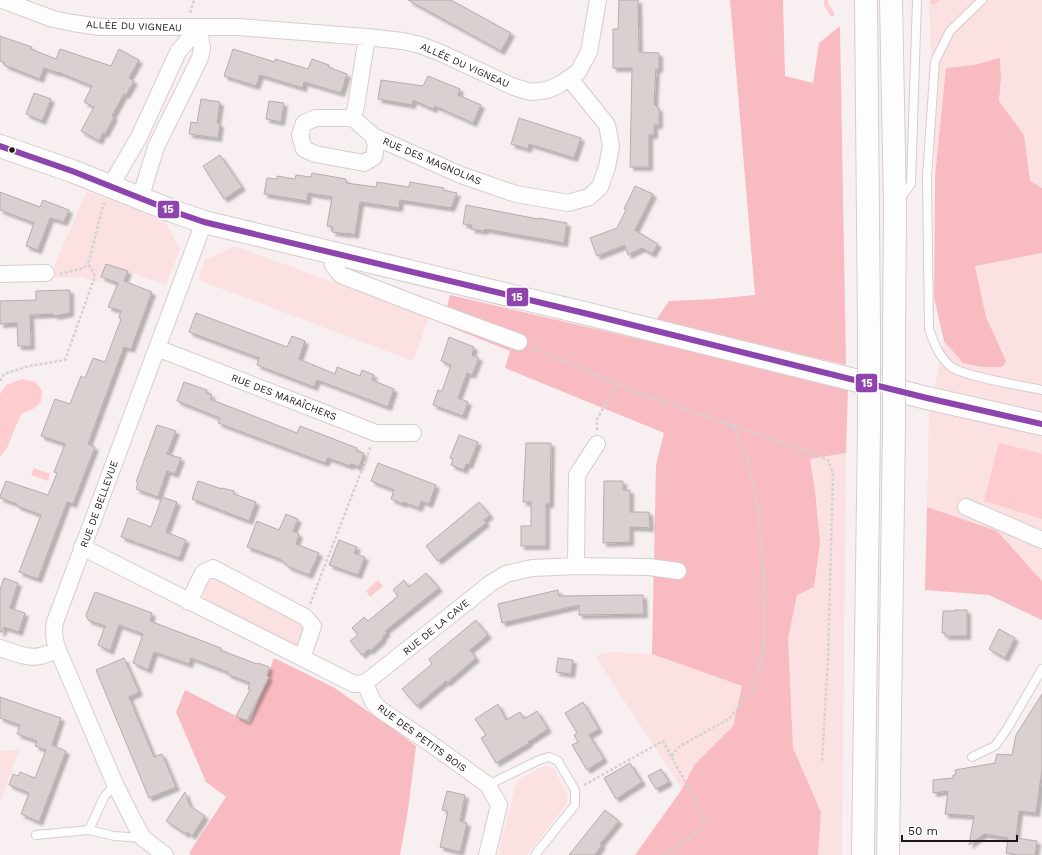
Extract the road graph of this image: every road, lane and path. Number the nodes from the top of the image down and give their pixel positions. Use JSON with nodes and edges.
{"nodes":[{"id":1,"x":2,"y":0,"type":"edge"},
{"id":2,"x":598,"y":0,"type":"edge"},
{"id":3,"x":866,"y":0,"type":"edge"},
{"id":4,"x":891,"y":0,"type":"edge"},
{"id":5,"x":917,"y":0,"type":"edge"},
{"id":6,"x":982,"y":0,"type":"edge"},
{"id":7,"x":199,"y":27,"type":"junction"},
{"id":8,"x":367,"y":37,"type":"junction"},
{"id":9,"x":570,"y":79,"type":"junction"},
{"id":10,"x":353,"y":118,"type":"junction"},
{"id":11,"x":373,"y":136,"type":"junction"},
{"id":12,"x":0,"y":146,"type":"edge"},
{"id":13,"x":126,"y":160,"type":"junction"},
{"id":14,"x":149,"y":170,"type":"junction"},
{"id":15,"x":108,"y":185,"type":"junction"},
{"id":16,"x":140,"y":199,"type":"junction"},
{"id":17,"x":895,"y":205,"type":"junction"},
{"id":18,"x":204,"y":222,"type":"junction"},
{"id":19,"x":334,"y":253,"type":"junction"},
{"id":20,"x":88,"y":264,"type":"junction"},
{"id":21,"x":46,"y":273,"type":"joint"},
{"id":22,"x":0,"y":274,"type":"edge"},
{"id":23,"x":519,"y":342,"type":"joint"},
{"id":24,"x":156,"y":348,"type":"junction"},
{"id":25,"x":0,"y":381,"type":"edge"},
{"id":26,"x":617,"y":384,"type":"junction"},
{"id":27,"x":1042,"y":390,"type":"edge"},
{"id":28,"x":1042,"y":424,"type":"edge"},
{"id":29,"x":732,"y":425,"type":"junction"},
{"id":30,"x":376,"y":433,"type":"junction"},
{"id":31,"x":413,"y":433,"type":"dead end"},
{"id":32,"x":597,"y":444,"type":"joint"},
{"id":33,"x":966,"y":507,"type":"dead end"},
{"id":34,"x":1042,"y":540,"type":"edge"},
{"id":35,"x":82,"y":547,"type":"junction"},
{"id":36,"x":576,"y":566,"type":"junction"},
{"id":37,"x":678,"y":571,"type":"dead end"},
{"id":38,"x":189,"y":602,"type":"junction"},
{"id":39,"x":305,"y":617,"type":"junction"},
{"id":40,"x":0,"y":648,"type":"edge"},
{"id":41,"x":58,"y":650,"type":"junction"},
{"id":42,"x":302,"y":658,"type":"junction"},
{"id":43,"x":1042,"y":669,"type":"edge"},
{"id":44,"x":365,"y":683,"type":"junction"},
{"id":45,"x":671,"y":756,"type":"junction"},
{"id":46,"x":972,"y":757,"type":"dead end"},
{"id":47,"x":822,"y":761,"type":"dead end"},
{"id":48,"x":116,"y":784,"type":"junction"},
{"id":49,"x":488,"y":785,"type":"junction"},
{"id":50,"x":575,"y":790,"type":"junction"},
{"id":51,"x":89,"y":830,"type":"junction"},
{"id":52,"x":36,"y":835,"type":"dead end"},
{"id":53,"x":143,"y":838,"type":"junction"},
{"id":54,"x":165,"y":855,"type":"edge"},
{"id":55,"x":487,"y":855,"type":"edge"},
{"id":56,"x":535,"y":855,"type":"edge"},
{"id":57,"x":662,"y":855,"type":"edge"},
{"id":58,"x":863,"y":855,"type":"edge"},
{"id":59,"x":888,"y":855,"type":"edge"}],
"edges":[{"from":1,"to":7,"type":"street","name":"ALLÉE DU VIGNEAU"},
{"from":2,"to":9,"type":"street","name":"ALLÉE DU VIGNEAU"},
{"from":3,"to":58,"type":"main road","bridge":true},
{"from":4,"to":17,"type":"main road"},
{"from":5,"to":17,"type":"lane"},
{"from":6,"to":27,"type":"lane"},
{"from":7,"to":8,"type":"street","name":"ALLÉE DU VIGNEAU"},
{"from":7,"to":13,"type":"street","name":"ALLÉE DU VIGNEAU"},
{"from":7,"to":14,"type":"street"},
{"from":8,"to":9,"type":"street","name":"ALLÉE DU VIGNEAU"},
{"from":8,"to":10,"type":"street"},
{"from":9,"to":11,"type":"street","name":"RUE DES MAGNOLIAS"},
{"from":10,"to":11,"type":"street","name":"RUE DES MAGNOLIAS"},
{"from":10,"to":11,"type":"street","name":"RUE DES MAGNOLIAS"},
{"from":12,"to":15,"type":"main road"},
{"from":13,"to":14,"type":"street"},
{"from":13,"to":15,"type":"street","name":"ALLÉE DU VIGNEAU"},
{"from":14,"to":16,"type":"street"},
{"from":15,"to":16,"type":"main road"},
{"from":15,"to":20,"type":"path"},
{"from":16,"to":18,"type":"main road"},
{"from":17,"to":59,"type":"main road","bridge":true},
{"from":18,"to":19,"type":"main road"},
{"from":18,"to":24,"type":"street","name":"RUE DE BELLEVUE"},
{"from":19,"to":23,"type":"street"},
{"from":19,"to":28,"type":"main road"},
{"from":20,"to":21,"type":"path"},
{"from":20,"to":25,"type":"path"},
{"from":21,"to":22,"type":"street"},
{"from":23,"to":26,"type":"path"},
{"from":24,"to":30,"type":"street","name":"RUE DES MARAÎCHERS"},
{"from":24,"to":35,"type":"street","name":"RUE DE BELLEVUE"},
{"from":26,"to":29,"type":"path"},
{"from":26,"to":32,"type":"path"},
{"from":29,"to":45,"type":"path"},
{"from":29,"to":47,"type":"path"},
{"from":30,"to":31,"type":"street","name":"RUE DES MARAÎCHERS"},
{"from":30,"to":39,"type":"path"},
{"from":32,"to":36,"type":"street"},
{"from":33,"to":34,"type":"street"},
{"from":35,"to":38,"type":"street"},
{"from":35,"to":41,"type":"street","name":"RUE DE BELLEVUE"},
{"from":36,"to":37,"type":"street","name":"RUE DE LA CAVE"},
{"from":36,"to":44,"type":"street","name":"RUE DE LA CAVE"},
{"from":38,"to":39,"type":"street"},
{"from":38,"to":42,"type":"street"},
{"from":39,"to":42,"type":"street"},
{"from":40,"to":41,"type":"street"},
{"from":41,"to":48,"type":"street","name":"RUE DE BELLEVUE"},
{"from":42,"to":44,"type":"street"},
{"from":43,"to":46,"type":"lane"},
{"from":44,"to":49,"type":"street","name":"RUE DES PETITS BOIS"},
{"from":45,"to":50,"type":"path"},
{"from":45,"to":57,"type":"path"},
{"from":48,"to":51,"type":"lane"},
{"from":48,"to":53,"type":"street","name":"RUE DE BELLEVUE"},
{"from":49,"to":50,"type":"lane"},
{"from":49,"to":55,"type":"street","name":"RUE DES PETITS BOIS"},
{"from":50,"to":56,"type":"lane"},
{"from":51,"to":52,"type":"lane"},
{"from":51,"to":53,"type":"lane"},
{"from":53,"to":54,"type":"street","name":"RUE DE BELLEVUE"}]}
